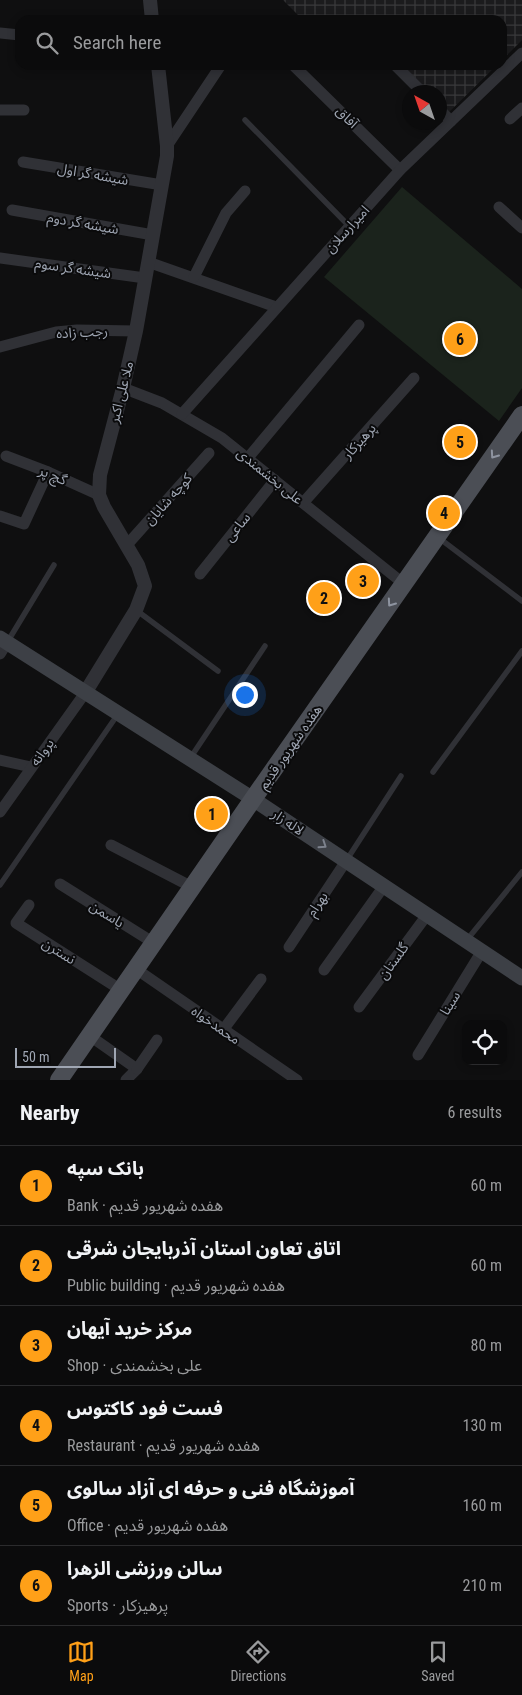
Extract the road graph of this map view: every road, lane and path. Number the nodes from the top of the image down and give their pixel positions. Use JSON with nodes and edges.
{"nodes":[{"id":1,"x":150,"y":0,"type":"edge"},
{"id":2,"x":152,"y":15,"type":"edge"},
{"id":3,"x":0,"y":33,"type":"edge"},
{"id":4,"x":15,"y":34,"type":"edge"},
{"id":5,"x":522,"y":53,"type":"edge"},
{"id":6,"x":507,"y":67,"type":"edge"},
{"id":7,"x":159,"y":70,"type":"edge"},
{"id":8,"x":218,"y":70,"type":"edge"},
{"id":9,"x":298,"y":70,"type":"edge"},
{"id":10,"x":400,"y":70,"type":"edge"},
{"id":11,"x":504,"y":70,"type":"edge"},
{"id":12,"x":415,"y":85,"type":"edge"},
{"id":13,"x":522,"y":108,"type":"edge"},
{"id":14,"x":0,"y":110,"type":"edge"},
{"id":15,"x":24,"y":110,"type":"dead end"},
{"id":16,"x":447,"y":117,"type":"edge"},
{"id":17,"x":510,"y":119,"type":"dead end"},
{"id":18,"x":245,"y":120,"type":"dead end"},
{"id":19,"x":451,"y":121,"type":"junction"},
{"id":20,"x":167,"y":146,"type":"junction"},
{"id":21,"x":24,"y":162,"type":"dead end"},
{"id":22,"x":400,"y":170,"type":"junction"},
{"id":23,"x":162,"y":186,"type":"junction"},
{"id":24,"x":245,"y":191,"type":"dead end"},
{"id":25,"x":499,"y":207,"type":"dead end"},
{"id":26,"x":12,"y":210,"type":"dead end"},
{"id":27,"x":350,"y":227,"type":"junction"},
{"id":28,"x":522,"y":228,"type":"edge"},
{"id":29,"x":154,"y":235,"type":"junction"},
{"id":30,"x":0,"y":258,"type":"edge"},
{"id":31,"x":148,"y":262,"type":"junction"},
{"id":32,"x":194,"y":277,"type":"junction"},
{"id":33,"x":145,"y":278,"type":"junction"},
{"id":34,"x":276,"y":307,"type":"junction"},
{"id":35,"x":359,"y":325,"type":"dead end"},
{"id":36,"x":136,"y":331,"type":"junction"},
{"id":37,"x":0,"y":347,"type":"edge"},
{"id":38,"x":414,"y":378,"type":"dead end"},
{"id":39,"x":123,"y":388,"type":"junction"},
{"id":40,"x":182,"y":414,"type":"junction"},
{"id":41,"x":521,"y":419,"type":"edge"},
{"id":42,"x":210,"y":453,"type":"dead end"},
{"id":43,"x":6,"y":456,"type":"dead end"},
{"id":44,"x":247,"y":459,"type":"junction"},
{"id":45,"x":48,"y":472,"type":"junction"},
{"id":46,"x":275,"y":480,"type":"junction"},
{"id":47,"x":99,"y":495,"type":"junction"},
{"id":48,"x":303,"y":503,"type":"junction"},
{"id":49,"x":0,"y":516,"type":"edge"},
{"id":50,"x":437,"y":537,"type":"junction"},
{"id":51,"x":126,"y":546,"type":"junction"},
{"id":52,"x":54,"y":564,"type":"dead end"},
{"id":53,"x":200,"y":574,"type":"dead end"},
{"id":54,"x":404,"y":584,"type":"junction"},
{"id":55,"x":522,"y":601,"type":"edge"},
{"id":56,"x":136,"y":610,"type":"junction"},
{"id":57,"x":2,"y":645,"type":"edge"},
{"id":58,"x":265,"y":646,"type":"dead end"},
{"id":59,"x":522,"y":651,"type":"edge"},
{"id":60,"x":218,"y":670,"type":"dead end"},
{"id":61,"x":85,"y":693,"type":"junction"},
{"id":62,"x":118,"y":714,"type":"junction"},
{"id":63,"x":190,"y":759,"type":"junction"},
{"id":64,"x":0,"y":760,"type":"edge"},
{"id":65,"x":31,"y":767,"type":"junction"},
{"id":66,"x":432,"y":772,"type":"dead end"},
{"id":67,"x":401,"y":776,"type":"dead end"},
{"id":68,"x":253,"y":799,"type":"junction"},
{"id":69,"x":0,"y":812,"type":"edge"},
{"id":70,"x":111,"y":845,"type":"dead end"},
{"id":71,"x":346,"y":860,"type":"junction"},
{"id":72,"x":522,"y":872,"type":"edge"},
{"id":73,"x":60,"y":884,"type":"dead end"},
{"id":74,"x":0,"y":885,"type":"edge"},
{"id":75,"x":384,"y":886,"type":"junction"},
{"id":76,"x":192,"y":887,"type":"junction"},
{"id":77,"x":29,"y":905,"type":"dead end"},
{"id":78,"x":427,"y":915,"type":"junction"},
{"id":79,"x":466,"y":941,"type":"junction"},
{"id":80,"x":154,"y":943,"type":"junction"},
{"id":81,"x":288,"y":947,"type":"dead end"},
{"id":82,"x":482,"y":951,"type":"junction"},
{"id":83,"x":136,"y":969,"type":"junction"},
{"id":84,"x":324,"y":970,"type":"dead end"},
{"id":85,"x":520,"y":972,"type":"edge"},
{"id":86,"x":262,"y":979,"type":"dead end"},
{"id":87,"x":121,"y":990,"type":"junction"},
{"id":88,"x":359,"y":1007,"type":"dead end"},
{"id":89,"x":223,"y":1030,"type":"junction"},
{"id":90,"x":90,"y":1036,"type":"junction"},
{"id":91,"x":157,"y":1040,"type":"dead end"},
{"id":92,"x":418,"y":1055,"type":"dead end"},
{"id":93,"x":137,"y":1069,"type":"junction"},
{"id":94,"x":59,"y":1080,"type":"edge"},
{"id":95,"x":126,"y":1080,"type":"edge"},
{"id":96,"x":297,"y":1080,"type":"edge"}],
"edges":[{"from":1,"to":2,"type":"street"},
{"from":3,"to":4,"type":"street"},
{"from":5,"to":6,"type":"street","name":"امیرارسلان"},
{"from":7,"to":20,"type":"street","name":"ملا علی اکبر"},
{"from":8,"to":20,"type":"street"},
{"from":9,"to":22,"type":"street","name":"آفاق"},
{"from":10,"to":12,"type":"street"},
{"from":11,"to":19,"type":"street","name":"امیرارسلان"},
{"from":13,"to":17,"type":"street"},
{"from":14,"to":15,"type":"street"},
{"from":16,"to":19,"type":"street"},
{"from":18,"to":27,"type":"lane"},
{"from":19,"to":22,"type":"street","name":"امیرارسلان"},
{"from":20,"to":23,"type":"street","name":"ملا علی اکبر"},
{"from":21,"to":23,"type":"street","name":"شیشه گر اول"},
{"from":22,"to":27,"type":"street","name":"امیرارسلان"},
{"from":23,"to":29,"type":"street","name":"ملا علی اکبر"},
{"from":24,"to":32,"type":"street"},
{"from":25,"to":28,"type":"street"},
{"from":26,"to":29,"type":"street","name":"شیشه گر دوم"},
{"from":27,"to":34,"type":"street","name":"امیرارسلان"},
{"from":29,"to":31,"type":"street","name":"ملا علی اکبر"},
{"from":30,"to":33,"type":"street","name":"شیشه گر سوم"},
{"from":31,"to":32,"type":"street"},
{"from":31,"to":33,"type":"street","name":"ملا علی اکبر"},
{"from":32,"to":34,"type":"street"},
{"from":33,"to":36,"type":"street","name":"ملا علی اکبر"},
{"from":34,"to":40,"type":"street","name":"امیرارسلان"},
{"from":35,"to":44,"type":"street"},
{"from":36,"to":37,"type":"street","name":"رجب زاده"},
{"from":36,"to":39,"type":"street","name":"ملا علی اکبر"},
{"from":38,"to":48,"type":"street","name":"پرهیزکار"},
{"from":39,"to":40,"type":"street","name":"علی بخشمندی"},
{"from":39,"to":47,"type":"street","name":"ملا علی اکبر"},
{"from":40,"to":44,"type":"street","name":"علی بخشمندی"},
{"from":41,"to":50,"type":"main road","name":"هفده شهریور قدیم","one_way":true},
{"from":42,"to":51,"type":"street","name":"کوچه شایان"},
{"from":43,"to":45,"type":"street","name":"گچ پر"},
{"from":44,"to":46,"type":"street","name":"علی بخشمندی"},
{"from":45,"to":47,"type":"street","name":"گچ پر"},
{"from":45,"to":49,"type":"street"},
{"from":46,"to":48,"type":"street","name":"علی بخشمندی"},
{"from":46,"to":53,"type":"street","name":"ساعی"},
{"from":47,"to":51,"type":"street"},
{"from":48,"to":54,"type":"street","name":"علی بخشمندی"},
{"from":50,"to":54,"type":"main road","name":"هفده شهریور قدیم"},
{"from":50,"to":55,"type":"lane"},
{"from":51,"to":56,"type":"street"},
{"from":52,"to":57,"type":"lane"},
{"from":54,"to":68,"type":"main road","name":"هفده شهریور قدیم","one_way":true},
{"from":56,"to":60,"type":"lane"},
{"from":56,"to":61,"type":"street"},
{"from":57,"to":61,"type":"main road","name":"لاله زار"},
{"from":58,"to":63,"type":"lane"},
{"from":59,"to":66,"type":"lane"},
{"from":61,"to":62,"type":"main road","name":"لاله زار"},
{"from":61,"to":65,"type":"street","name":"پروانه"},
{"from":62,"to":63,"type":"main road","name":"لاله زار"},
{"from":62,"to":74,"type":"lane"},
{"from":63,"to":68,"type":"main road","name":"لاله زار"},
{"from":64,"to":65,"type":"street"},
{"from":65,"to":69,"type":"street","name":"پروانه"},
{"from":67,"to":71,"type":"lane"},
{"from":68,"to":71,"type":"main road","name":"لاله زار","one_way":true},
{"from":68,"to":76,"type":"main road","name":"هفده شهریور قدیم"},
{"from":70,"to":76,"type":"street"},
{"from":71,"to":75,"type":"main road","name":"لاله زار"},
{"from":71,"to":81,"type":"street","name":"بهرام"},
{"from":72,"to":79,"type":"lane"},
{"from":73,"to":80,"type":"street","name":"یاسمن"},
{"from":75,"to":78,"type":"main road","name":"لاله زار"},
{"from":75,"to":84,"type":"street"},
{"from":76,"to":80,"type":"main road","name":"هفده شهریور قدیم"},
{"from":77,"to":87,"type":"street","name":"نسترن"},
{"from":78,"to":79,"type":"main road","name":"لاله زار"},
{"from":78,"to":88,"type":"street","name":"گلستان"},
{"from":79,"to":82,"type":"main road","name":"لاله زار"},
{"from":80,"to":83,"type":"main road","name":"هفده شهریور قدیم"},
{"from":82,"to":85,"type":"main road","name":"لاله زار"},
{"from":82,"to":92,"type":"street","name":"سینا"},
{"from":83,"to":87,"type":"main road","name":"هفده شهریور قدیم"},
{"from":83,"to":89,"type":"street","name":"محمدخواه"},
{"from":86,"to":89,"type":"street"},
{"from":87,"to":90,"type":"main road","name":"هفده شهریور قدیم"},
{"from":89,"to":96,"type":"street","name":"محمدخواه"},
{"from":90,"to":93,"type":"street"},
{"from":90,"to":94,"type":"main road","name":"هفده شهریور قدیم"},
{"from":91,"to":93,"type":"street"},
{"from":93,"to":95,"type":"street"}]}
